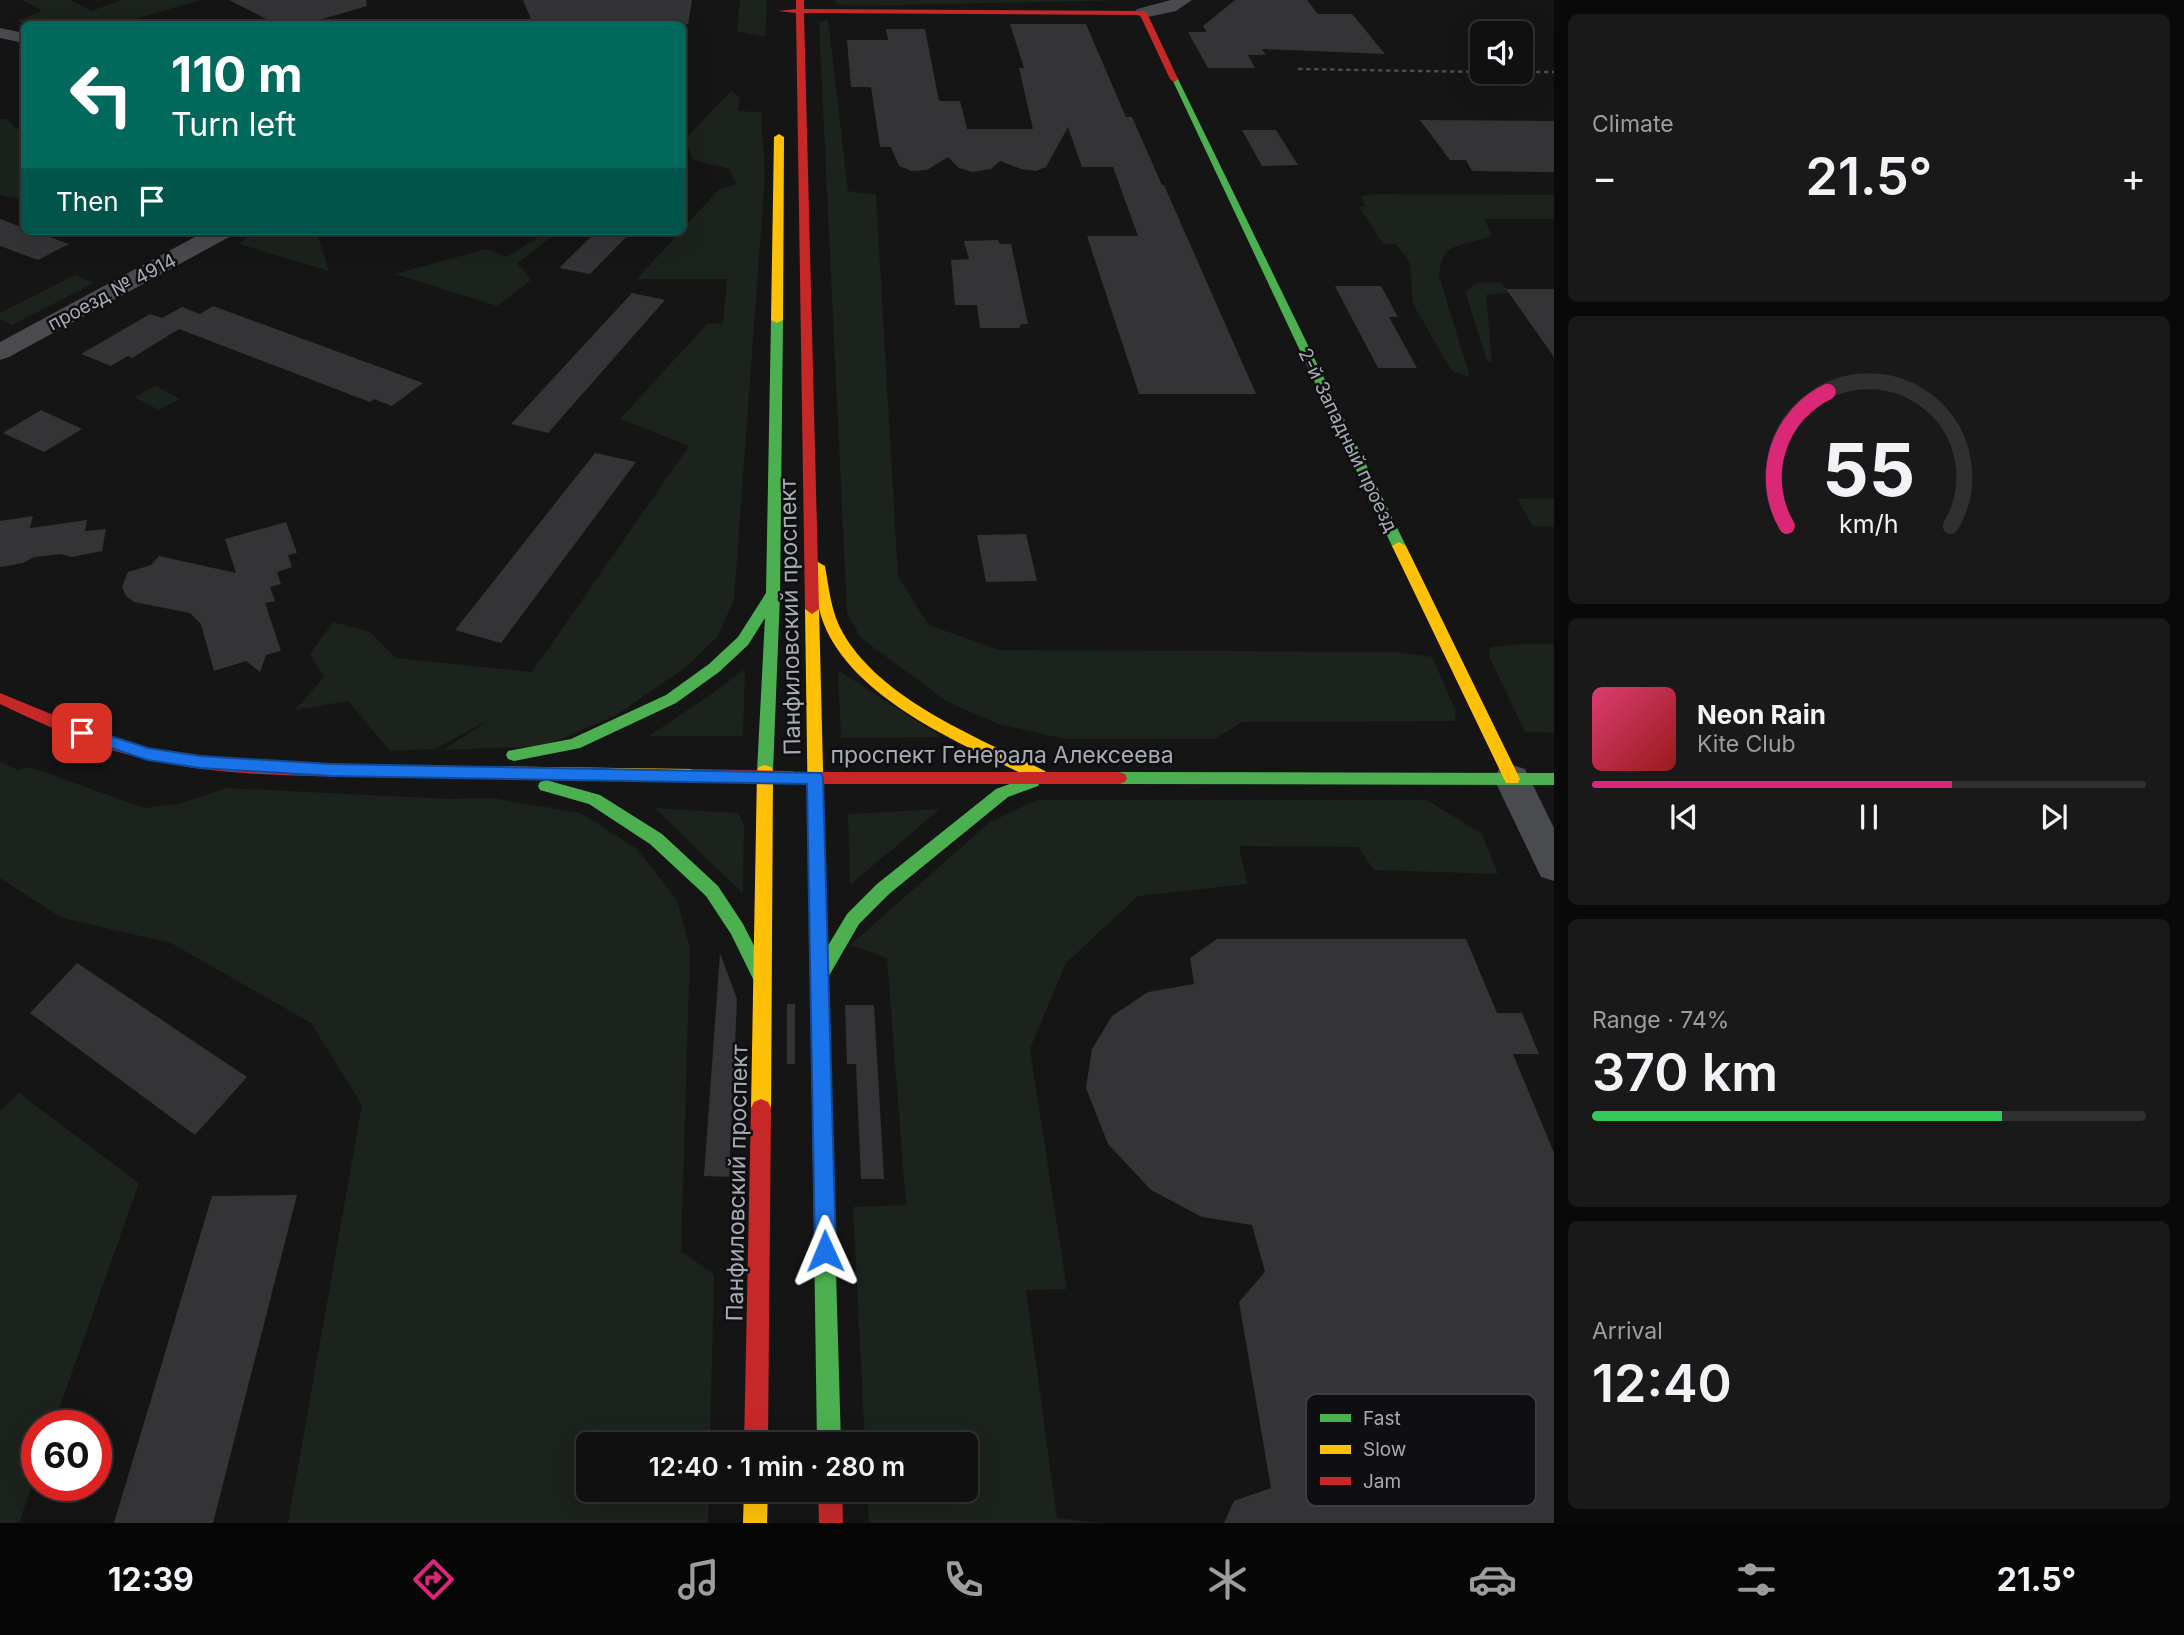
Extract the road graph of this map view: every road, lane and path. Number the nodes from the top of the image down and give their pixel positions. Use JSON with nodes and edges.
{"nodes":[{"id":1,"x":1184,"y":0,"type":"edge"},
{"id":2,"x":801,"y":6,"type":"edge"},
{"id":3,"x":782,"y":12,"type":"edge"},
{"id":4,"x":1143,"y":13,"type":"junction"},
{"id":5,"x":0,"y":33,"type":"edge"},
{"id":6,"x":21,"y":37,"type":"edge"},
{"id":7,"x":779,"y":121,"type":"dead end"},
{"id":8,"x":216,"y":235,"type":"edge"},
{"id":9,"x":0,"y":352,"type":"edge"},
{"id":10,"x":811,"y":518,"type":"junction"},
{"id":11,"x":772,"y":595,"type":"junction"},
{"id":12,"x":0,"y":698,"type":"edge"},
{"id":13,"x":437,"y":769,"type":"junction"},
{"id":14,"x":765,"y":776,"type":"junction"},
{"id":15,"x":815,"y":778,"type":"junction"},
{"id":16,"x":1044,"y":778,"type":"junction"},
{"id":17,"x":1512,"y":779,"type":"junction"},
{"id":18,"x":1554,"y":779,"type":"edge"},
{"id":19,"x":1554,"y":866,"type":"edge"},
{"id":20,"x":820,"y":975,"type":"junction"},
{"id":21,"x":762,"y":978,"type":"junction"},
{"id":22,"x":756,"y":1432,"type":"edge"},
{"id":23,"x":829,"y":1432,"type":"edge"},
{"id":24,"x":756,"y":1502,"type":"edge"},
{"id":25,"x":830,"y":1502,"type":"edge"},
{"id":26,"x":755,"y":1523,"type":"edge"},
{"id":27,"x":831,"y":1523,"type":"edge"}],
"edges":[{"from":1,"to":4,"type":"street"},
{"from":2,"to":3,"type":"main road"},
{"from":2,"to":4,"type":"main road"},
{"from":2,"to":10,"type":"main road","name":"Панфиловский проспект"},
{"from":4,"to":17,"type":"main road","name":"2-й Западный проезд"},
{"from":5,"to":6,"type":"street"},
{"from":7,"to":11,"type":"main road","name":"Панфиловский проспект"},
{"from":8,"to":9,"type":"street","name":"проезд № 4914"},
{"from":10,"to":15,"type":"main road","name":"Панфиловский проспект"},
{"from":10,"to":16,"type":"main road"},
{"from":11,"to":13,"type":"main road"},
{"from":11,"to":14,"type":"main road","name":"Панфиловский проспект"},
{"from":12,"to":13,"type":"main road","name":"проспект Генерала Алексеева"},
{"from":13,"to":14,"type":"main road","name":"проспект Генерала Алексеева"},
{"from":13,"to":21,"type":"main road"},
{"from":14,"to":15,"type":"main road","name":"проспект Генерала Алексеева"},
{"from":14,"to":21,"type":"main road","name":"Панфиловский проспект"},
{"from":15,"to":16,"type":"main road","name":"проспект Генерала Алексеева"},
{"from":15,"to":20,"type":"main road","name":"Панфиловский проспект"},
{"from":16,"to":17,"type":"main road","name":"проспект Генерала Алексеева"},
{"from":16,"to":20,"type":"main road"},
{"from":17,"to":18,"type":"main road","name":"проспект Генерала Алексеева"},
{"from":17,"to":19,"type":"street","name":"2-й Западный проезд"},
{"from":20,"to":23,"type":"main road","name":"Панфиловский проспект"},
{"from":21,"to":22,"type":"main road","name":"Панфиловский проспект"},
{"from":24,"to":26,"type":"main road"},
{"from":25,"to":27,"type":"main road"}]}
